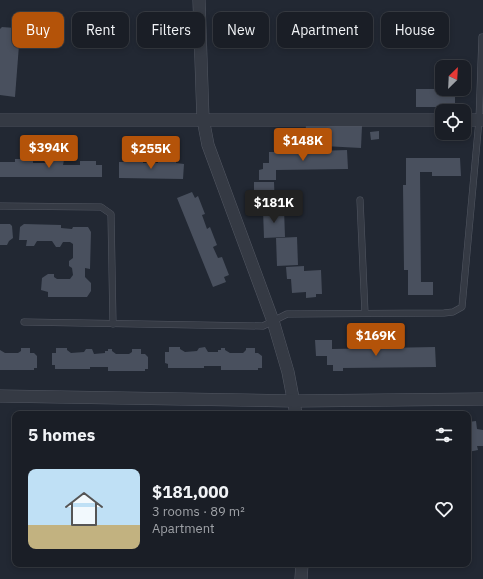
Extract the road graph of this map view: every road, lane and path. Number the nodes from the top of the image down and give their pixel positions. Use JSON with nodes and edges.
{"nodes":[{"id":1,"x":199,"y":0,"type":"edge"},
{"id":2,"x":482,"y":37,"type":"dead end"},
{"id":3,"x":203,"y":119,"type":"junction"},
{"id":4,"x":0,"y":120,"type":"edge"},
{"id":5,"x":435,"y":120,"type":"edge"},
{"id":6,"x":481,"y":120,"type":"edge"},
{"id":7,"x":360,"y":200,"type":"dead end"},
{"id":8,"x":0,"y":206,"type":"edge"},
{"id":9,"x":365,"y":313,"type":"junction"},
{"id":10,"x":273,"y":321,"type":"junction"},
{"id":11,"x":24,"y":322,"type":"dead end"},
{"id":12,"x":113,"y":324,"type":"junction"},
{"id":13,"x":0,"y":396,"type":"edge"},
{"id":14,"x":483,"y":399,"type":"edge"},
{"id":15,"x":294,"y":401,"type":"junction"},
{"id":16,"x":296,"y":411,"type":"edge"},
{"id":17,"x":302,"y":567,"type":"edge"},
{"id":18,"x":301,"y":579,"type":"edge"}],
"edges":[{"from":1,"to":3,"type":"street"},
{"from":2,"to":6,"type":"lane"},
{"from":3,"to":4,"type":"street"},
{"from":3,"to":5,"type":"street"},
{"from":3,"to":10,"type":"street"},
{"from":6,"to":9,"type":"lane"},
{"from":7,"to":9,"type":"lane"},
{"from":8,"to":12,"type":"lane"},
{"from":9,"to":10,"type":"lane"},
{"from":10,"to":12,"type":"lane"},
{"from":10,"to":15,"type":"street"},
{"from":11,"to":12,"type":"lane"},
{"from":13,"to":15,"type":"street"},
{"from":14,"to":15,"type":"street"},
{"from":15,"to":16,"type":"street"},
{"from":17,"to":18,"type":"street"}]}
